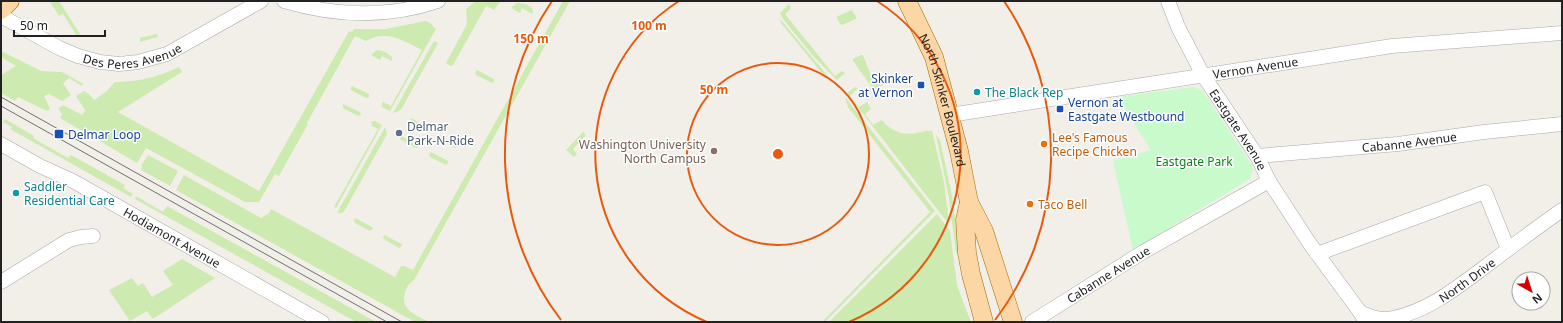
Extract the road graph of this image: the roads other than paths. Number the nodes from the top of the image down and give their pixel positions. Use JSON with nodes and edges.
{"nodes":[{"id":1,"x":10,"y":1,"type":"edge"},
{"id":2,"x":261,"y":1,"type":"edge"},
{"id":3,"x":284,"y":1,"type":"edge"},
{"id":4,"x":438,"y":1,"type":"edge"},
{"id":5,"x":907,"y":1,"type":"edge"},
{"id":6,"x":1168,"y":1,"type":"edge"},
{"id":7,"x":1,"y":10,"type":"edge"},
{"id":8,"x":1,"y":16,"type":"edge"},
{"id":9,"x":1562,"y":33,"type":"edge"},
{"id":10,"x":1203,"y":75,"type":"junction"},
{"id":11,"x":950,"y":116,"type":"junction"},
{"id":12,"x":1562,"y":124,"type":"edge"},
{"id":13,"x":1,"y":144,"type":"edge"},
{"id":14,"x":1257,"y":156,"type":"junction"},
{"id":15,"x":1270,"y":181,"type":"junction"},
{"id":16,"x":969,"y":202,"type":"junction"},
{"id":17,"x":1562,"y":210,"type":"edge"},
{"id":18,"x":93,"y":236,"type":"dead end"},
{"id":19,"x":1508,"y":249,"type":"junction"},
{"id":20,"x":1317,"y":254,"type":"junction"},
{"id":21,"x":1,"y":282,"type":"edge"},
{"id":22,"x":1363,"y":317,"type":"edge"},
{"id":23,"x":322,"y":322,"type":"edge"},
{"id":24,"x":984,"y":322,"type":"edge"},
{"id":25,"x":1012,"y":322,"type":"edge"},
{"id":26,"x":1032,"y":322,"type":"edge"}],
"edges":[{"from":1,"to":7,"type":"main road"},
{"from":2,"to":8,"type":"street","name":"Des Peres Avenue"},
{"from":3,"to":4,"type":"street"},
{"from":5,"to":11,"type":"main road","name":"North Skinker Boulevard"},
{"from":6,"to":10,"type":"street","name":"Eastgate Avenue"},
{"from":9,"to":10,"type":"street","name":"Vernon Avenue"},
{"from":10,"to":11,"type":"street","name":"Vernon Avenue"},
{"from":10,"to":14,"type":"street","name":"Eastgate Avenue"},
{"from":11,"to":16,"type":"main road","name":"North Skinker Boulevard"},
{"from":12,"to":14,"type":"street","name":"Cabanne Avenue"},
{"from":13,"to":23,"type":"street","name":"Hodiamont Avenue"},
{"from":14,"to":15,"type":"street","name":"Eastgate Avenue"},
{"from":15,"to":20,"type":"street","name":"Eastgate Avenue"},
{"from":15,"to":26,"type":"street","name":"Cabanne Avenue"},
{"from":16,"to":24,"type":"main road","name":"North Skinker Boulevard"},
{"from":16,"to":25,"type":"main road","name":"North Skinker Boulevard"},
{"from":17,"to":19,"type":"street","name":"North Drive"},
{"from":18,"to":21,"type":"street"},
{"from":19,"to":20,"type":"street"},
{"from":19,"to":22,"type":"street","name":"North Drive"},
{"from":20,"to":22,"type":"street","name":"Eastgate Avenue"}]}
